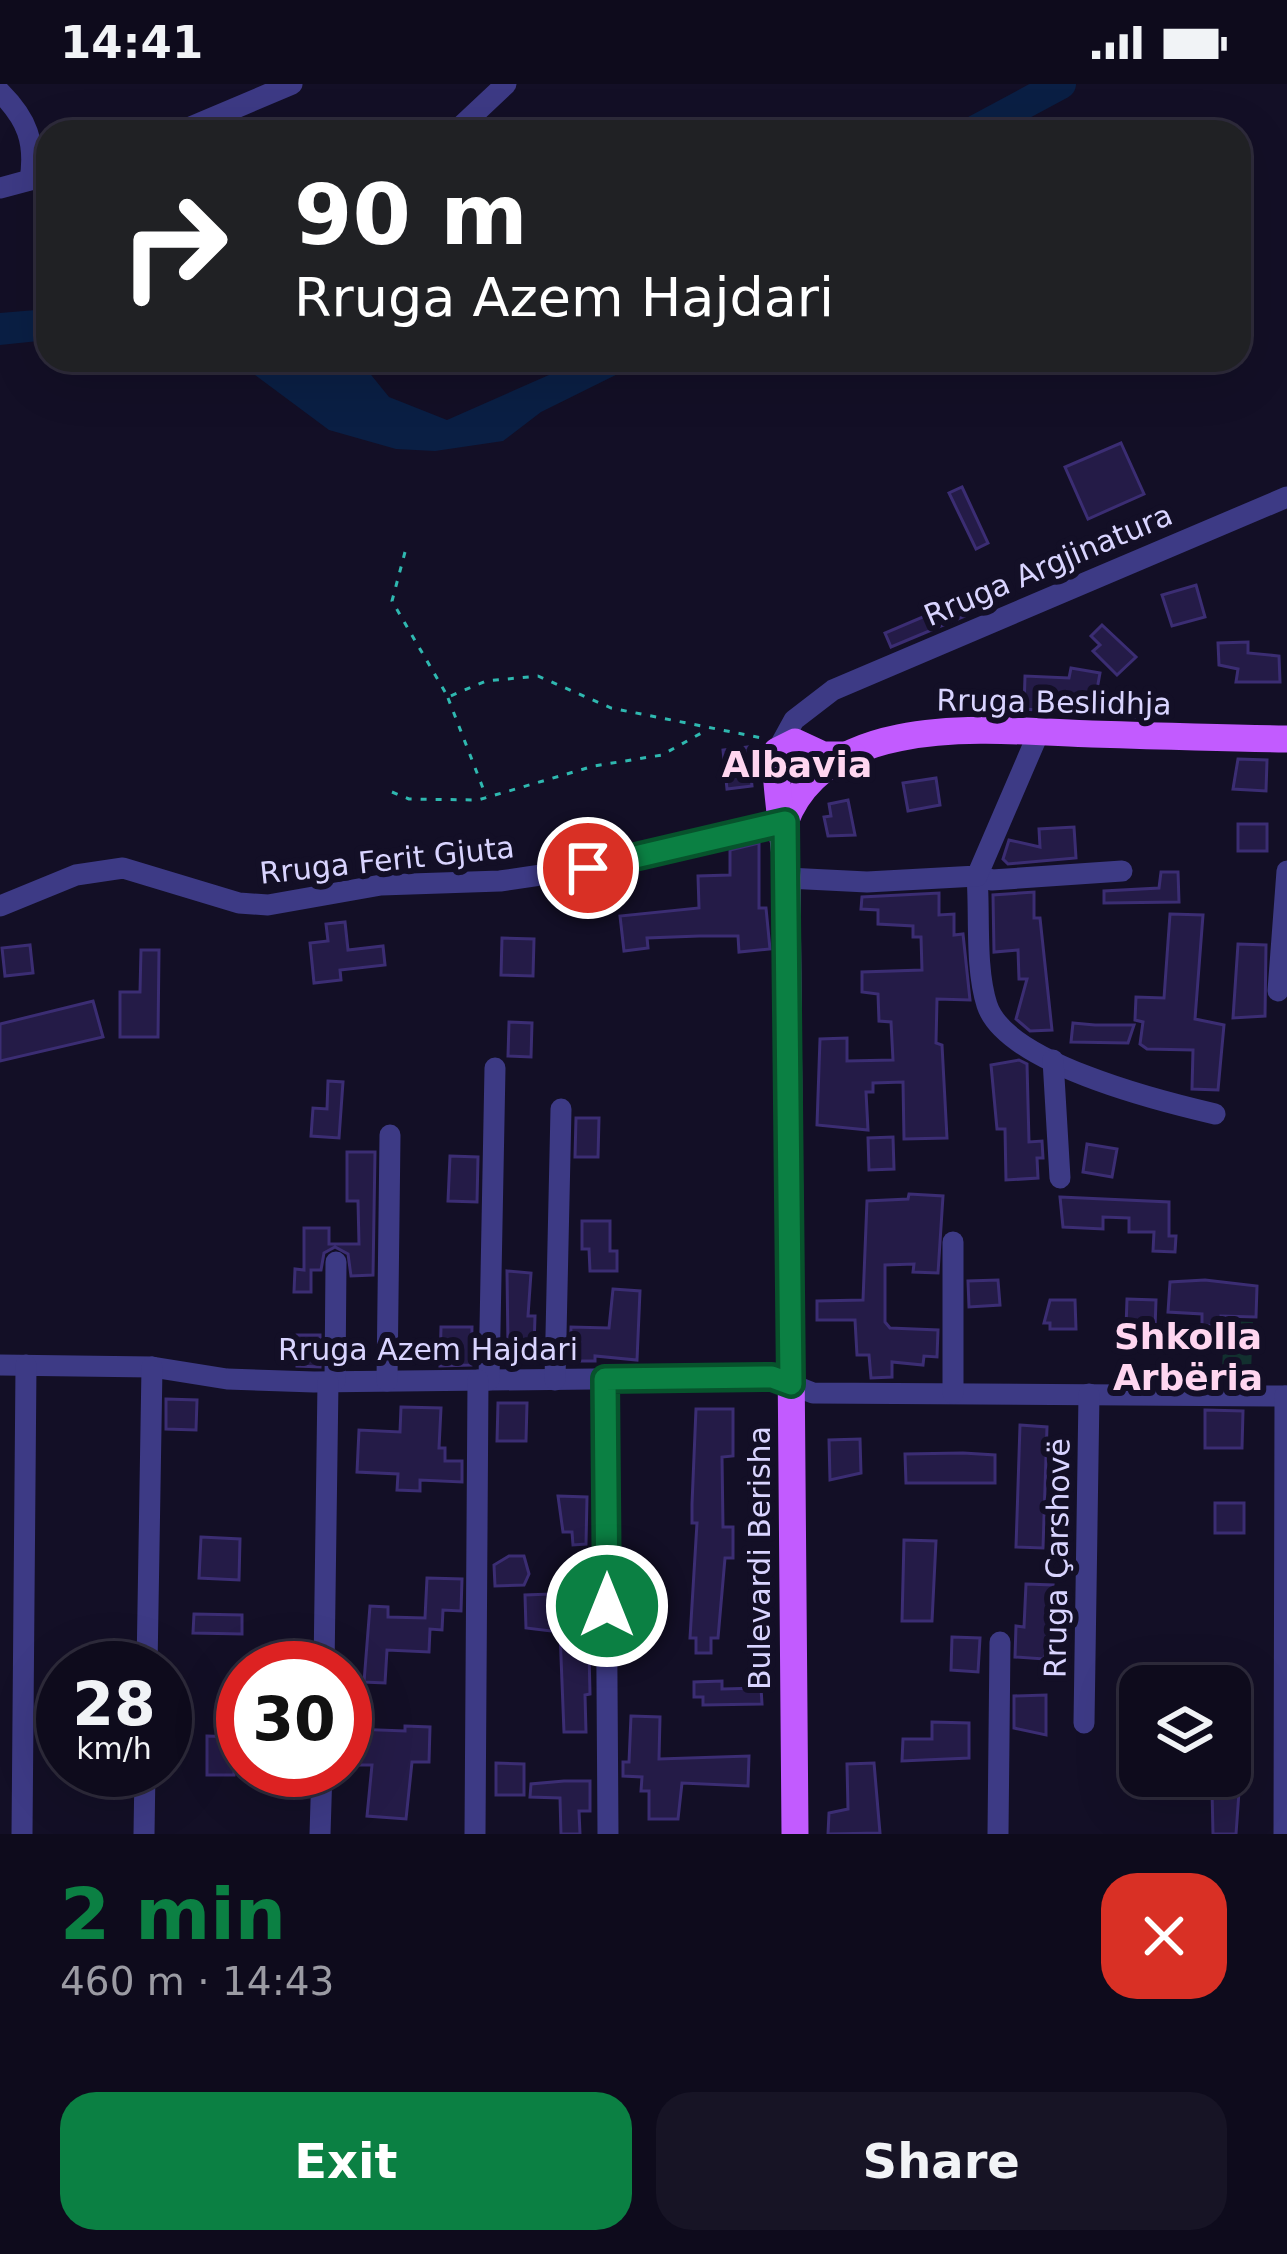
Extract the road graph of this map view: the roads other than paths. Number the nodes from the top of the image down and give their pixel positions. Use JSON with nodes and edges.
{"nodes":[{"id":1,"x":292,"y":84,"type":"edge"},
{"id":2,"x":506,"y":84,"type":"edge"},
{"id":3,"x":0,"y":92,"type":"edge"},
{"id":4,"x":207,"y":120,"type":"edge"},
{"id":5,"x":467,"y":120,"type":"edge"},
{"id":6,"x":36,"y":158,"type":"edge"},
{"id":7,"x":36,"y":187,"type":"edge"},
{"id":8,"x":0,"y":188,"type":"edge"},
{"id":9,"x":1287,"y":497,"type":"edge"},
{"id":10,"x":832,"y":690,"type":"junction"},
{"id":11,"x":1039,"y":732,"type":"junction"},
{"id":12,"x":1287,"y":740,"type":"edge"},
{"id":13,"x":808,"y":747,"type":"junction"},
{"id":14,"x":853,"y":755,"type":"junction"},
{"id":15,"x":777,"y":764,"type":"junction"},
{"id":16,"x":809,"y":778,"type":"junction"},
{"id":17,"x":785,"y":822,"type":"junction"},
{"id":18,"x":1287,"y":871,"type":"edge"},
{"id":19,"x":1122,"y":872,"type":"dead end"},
{"id":20,"x":977,"y":876,"type":"junction"},
{"id":21,"x":787,"y":878,"type":"junction"},
{"id":22,"x":0,"y":906,"type":"edge"},
{"id":23,"x":1278,"y":991,"type":"dead end"},
{"id":24,"x":1053,"y":1060,"type":"junction"},
{"id":25,"x":495,"y":1069,"type":"dead end"},
{"id":26,"x":561,"y":1109,"type":"dead end"},
{"id":27,"x":1215,"y":1114,"type":"dead end"},
{"id":28,"x":390,"y":1135,"type":"dead end"},
{"id":29,"x":1060,"y":1178,"type":"dead end"},
{"id":30,"x":953,"y":1243,"type":"dead end"},
{"id":31,"x":336,"y":1262,"type":"dead end"},
{"id":32,"x":0,"y":1365,"type":"edge"},
{"id":33,"x":26,"y":1366,"type":"junction"},
{"id":34,"x":152,"y":1367,"type":"junction"},
{"id":35,"x":605,"y":1379,"type":"junction"},
{"id":36,"x":483,"y":1380,"type":"junction"},
{"id":37,"x":555,"y":1380,"type":"junction"},
{"id":38,"x":331,"y":1381,"type":"junction"},
{"id":39,"x":387,"y":1381,"type":"junction"},
{"id":40,"x":791,"y":1384,"type":"junction"},
{"id":41,"x":953,"y":1393,"type":"junction"},
{"id":42,"x":1089,"y":1394,"type":"junction"},
{"id":43,"x":1286,"y":1396,"type":"edge"},
{"id":44,"x":147,"y":1641,"type":"edge"},
{"id":45,"x":325,"y":1641,"type":"edge"},
{"id":46,"x":1000,"y":1642,"type":"dead end"},
{"id":47,"x":1084,"y":1723,"type":"dead end"},
{"id":48,"x":145,"y":1797,"type":"edge"},
{"id":49,"x":321,"y":1797,"type":"edge"},
{"id":50,"x":22,"y":1834,"type":"edge"},
{"id":51,"x":144,"y":1834,"type":"edge"},
{"id":52,"x":320,"y":1834,"type":"edge"},
{"id":53,"x":475,"y":1834,"type":"edge"},
{"id":54,"x":608,"y":1834,"type":"edge"},
{"id":55,"x":795,"y":1834,"type":"edge"},
{"id":56,"x":998,"y":1834,"type":"edge"},
{"id":57,"x":1285,"y":1834,"type":"edge"}],
"edges":[{"from":1,"to":4,"type":"street"},
{"from":2,"to":5,"type":"street"},
{"from":3,"to":6,"type":"street"},
{"from":7,"to":8,"type":"street"},
{"from":9,"to":10,"type":"street","name":"Rruga Argjinatura"},
{"from":10,"to":13,"type":"street"},
{"from":10,"to":15,"type":"street","name":"Rruga Argjinatura"},
{"from":11,"to":12,"type":"main road","name":"Rruga Beslidhja"},
{"from":11,"to":14,"type":"main road","name":"Rruga Beslidhja"},
{"from":11,"to":20,"type":"street"},
{"from":13,"to":14,"type":"main road"},
{"from":13,"to":15,"type":"main road"},
{"from":13,"to":16,"type":"main road"},
{"from":14,"to":16,"type":"main road","name":"Rruga Beslidhja"},
{"from":15,"to":16,"type":"main road"},
{"from":15,"to":17,"type":"main road","name":"Bulevardi Berisha"},
{"from":16,"to":17,"type":"main road"},
{"from":17,"to":21,"type":"main road","name":"Bulevardi Berisha"},
{"from":17,"to":22,"type":"street","name":"Rruga Ferit Gjuta"},
{"from":18,"to":23,"type":"street"},
{"from":19,"to":20,"type":"street"},
{"from":20,"to":21,"type":"street"},
{"from":20,"to":24,"type":"street"},
{"from":21,"to":40,"type":"main road","name":"Bulevardi Berisha"},
{"from":24,"to":27,"type":"street"},
{"from":24,"to":29,"type":"street"},
{"from":25,"to":36,"type":"street"},
{"from":26,"to":37,"type":"street"},
{"from":28,"to":39,"type":"street"},
{"from":30,"to":41,"type":"street"},
{"from":31,"to":38,"type":"street"},
{"from":32,"to":33,"type":"street","name":"Rruga Azem Hajdari"},
{"from":33,"to":34,"type":"street","name":"Rruga Azem Hajdari"},
{"from":33,"to":50,"type":"street"},
{"from":34,"to":38,"type":"street","name":"Rruga Azem Hajdari"},
{"from":34,"to":44,"type":"street"},
{"from":35,"to":37,"type":"street","name":"Rruga Azem Hajdari"},
{"from":35,"to":40,"type":"street","name":"Rruga Azem Hajdari"},
{"from":35,"to":54,"type":"street"},
{"from":36,"to":37,"type":"street","name":"Rruga Azem Hajdari"},
{"from":36,"to":39,"type":"street","name":"Rruga Azem Hajdari"},
{"from":36,"to":53,"type":"street"},
{"from":38,"to":39,"type":"street","name":"Rruga Azem Hajdari"},
{"from":38,"to":45,"type":"street"},
{"from":40,"to":41,"type":"street","name":"Rruga Azem Hajdari"},
{"from":40,"to":55,"type":"main road","name":"Bulevardi Berisha"},
{"from":41,"to":42,"type":"street","name":"Rruga Azem Hajdari"},
{"from":42,"to":43,"type":"street","name":"Rruga Azem Hajdari"},
{"from":42,"to":47,"type":"street","name":"Rruga Çarshovë"},
{"from":43,"to":57,"type":"street"},
{"from":46,"to":56,"type":"street"},
{"from":48,"to":51,"type":"street"},
{"from":49,"to":52,"type":"street"}]}
